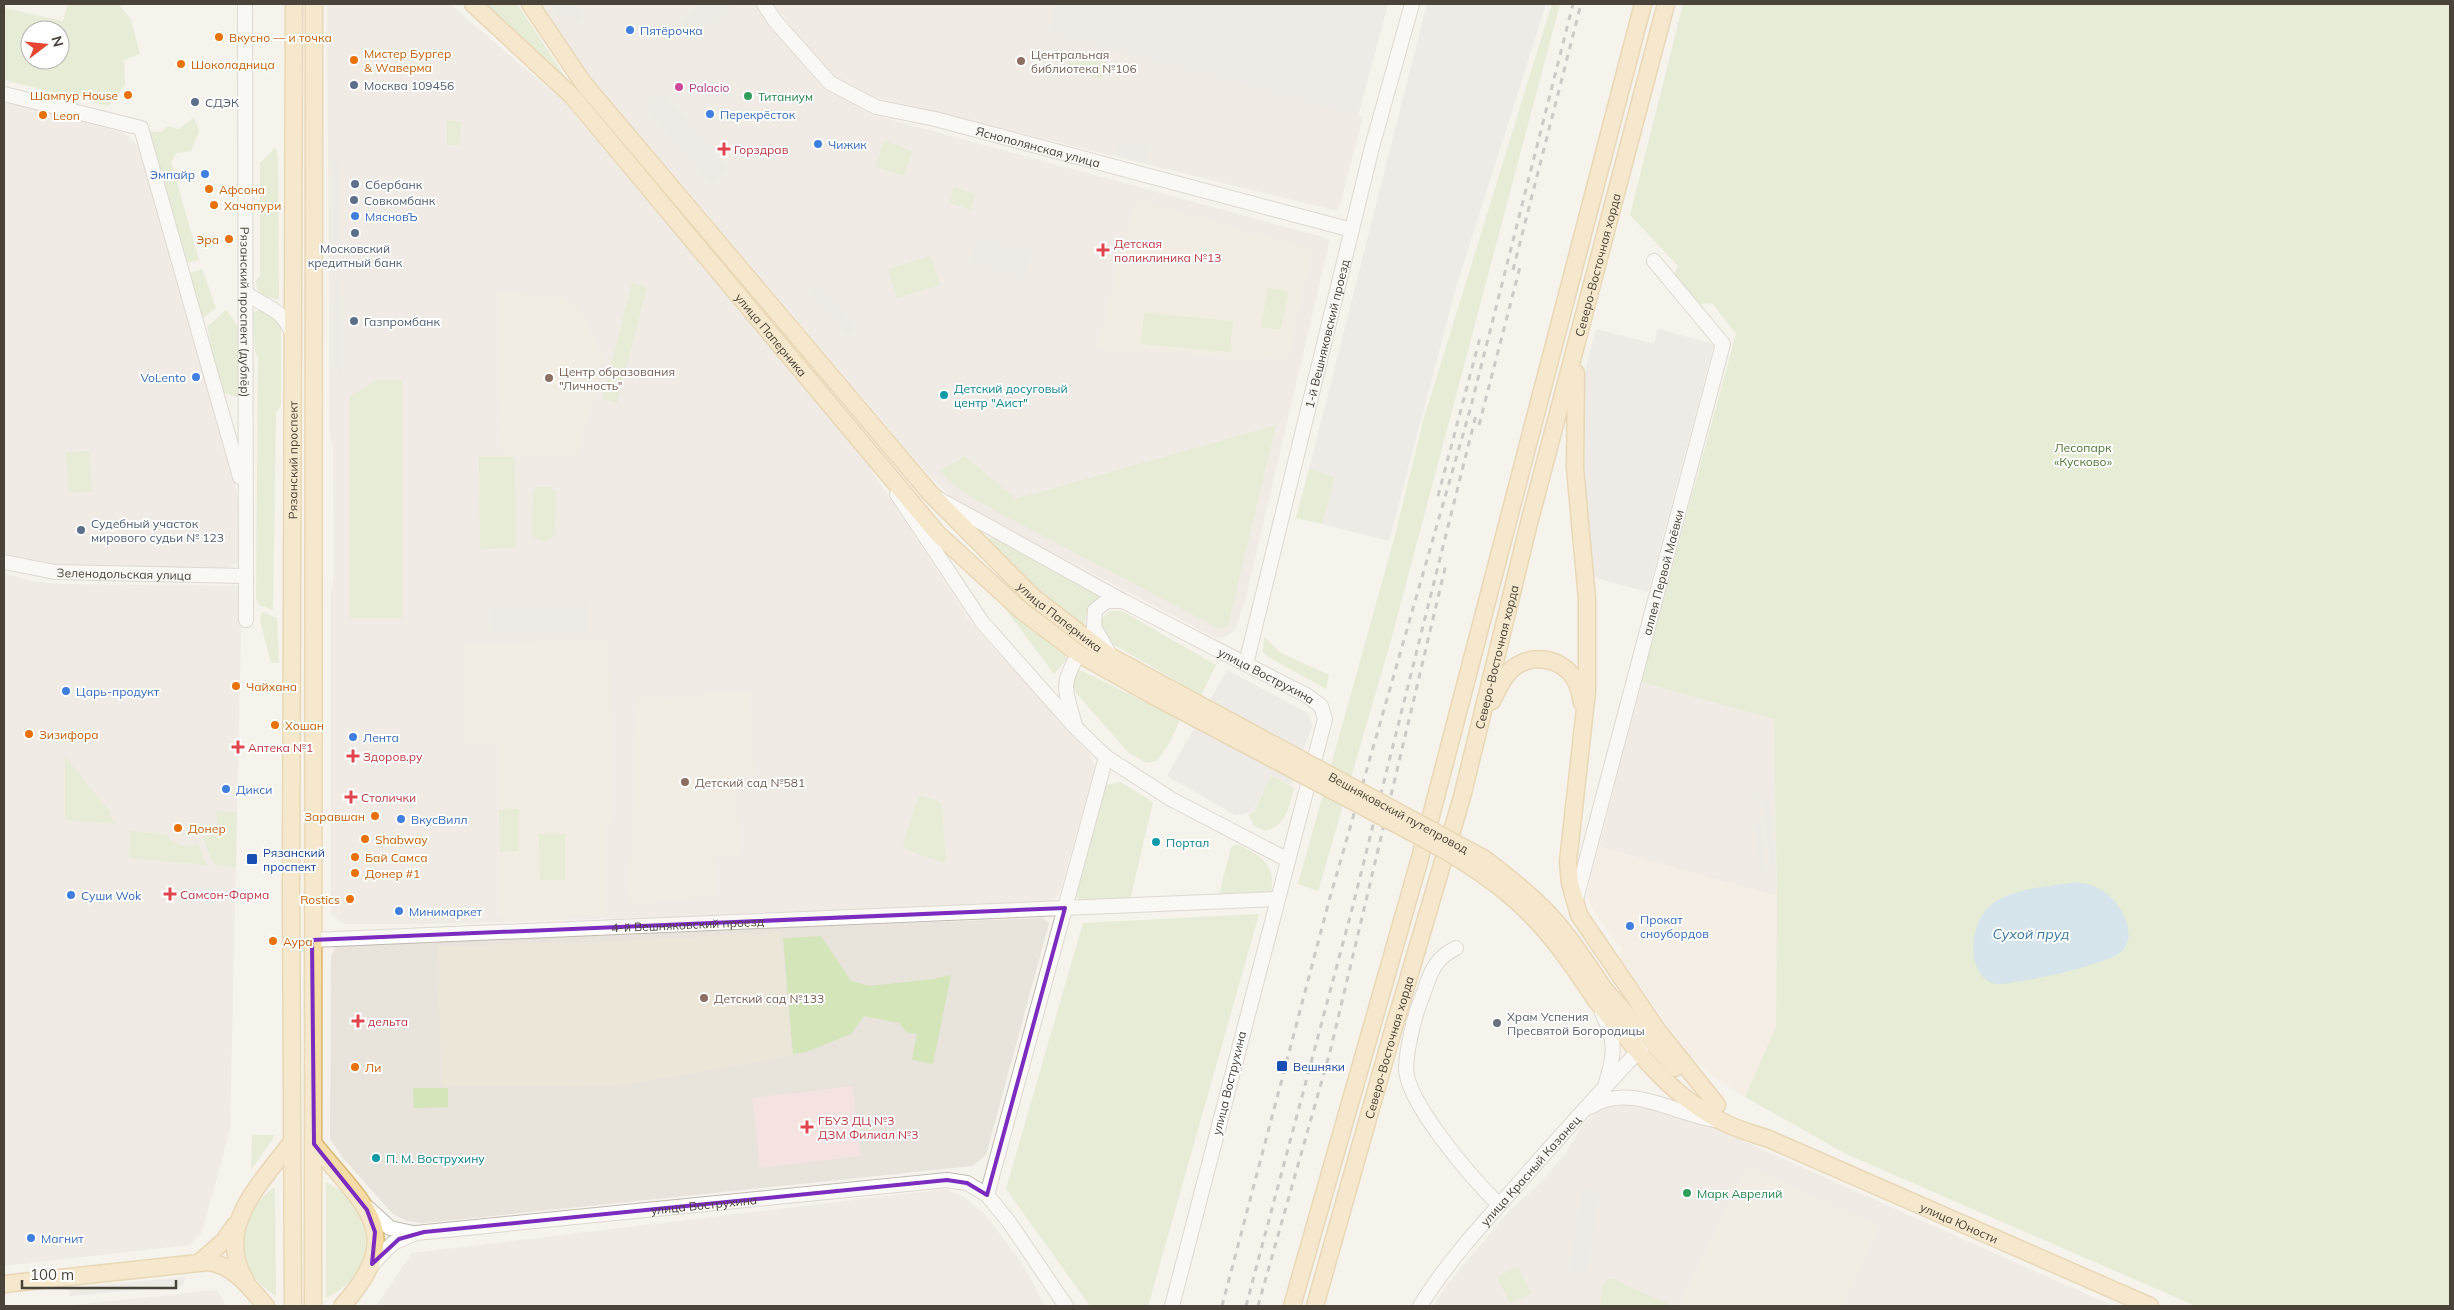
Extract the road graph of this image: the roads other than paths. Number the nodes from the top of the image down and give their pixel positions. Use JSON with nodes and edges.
{"nodes":[{"id":1,"x":245,"y":4,"type":"edge"},
{"id":2,"x":294,"y":4,"type":"edge"},
{"id":3,"x":314,"y":4,"type":"edge"},
{"id":4,"x":473,"y":4,"type":"edge"},
{"id":5,"x":530,"y":4,"type":"edge"},
{"id":6,"x":764,"y":4,"type":"edge"},
{"id":7,"x":1412,"y":4,"type":"edge"},
{"id":8,"x":1643,"y":4,"type":"edge"},
{"id":9,"x":1666,"y":4,"type":"edge"},
{"id":10,"x":4,"y":94,"type":"edge"},
{"id":11,"x":1352,"y":230,"type":"junction"},
{"id":12,"x":1654,"y":261,"type":"dead end"},
{"id":13,"x":246,"y":294,"type":"junction"},
{"id":14,"x":1580,"y":329,"type":"junction"},
{"id":15,"x":292,"y":333,"type":"junction"},
{"id":16,"x":245,"y":412,"type":"junction"},
{"id":17,"x":223,"y":414,"type":"junction"},
{"id":18,"x":869,"y":452,"type":"junction"},
{"id":19,"x":930,"y":494,"type":"junction"},
{"id":20,"x":246,"y":499,"type":"junction"},
{"id":21,"x":4,"y":562,"type":"edge"},
{"id":22,"x":246,"y":576,"type":"junction"},
{"id":23,"x":1123,"y":601,"type":"junction"},
{"id":24,"x":246,"y":620,"type":"dead end"},
{"id":25,"x":1079,"y":654,"type":"junction"},
{"id":26,"x":1110,"y":656,"type":"junction"},
{"id":27,"x":1246,"y":664,"type":"junction"},
{"id":28,"x":1153,"y":688,"type":"junction"},
{"id":29,"x":1585,"y":716,"type":"junction"},
{"id":30,"x":1482,"y":718,"type":"junction"},
{"id":31,"x":1076,"y":728,"type":"junction"},
{"id":32,"x":1106,"y":757,"type":"junction"},
{"id":33,"x":1288,"y":860,"type":"junction"},
{"id":34,"x":1277,"y":899,"type":"junction"},
{"id":35,"x":1575,"y":903,"type":"junction"},
{"id":36,"x":1065,"y":908,"type":"junction"},
{"id":37,"x":312,"y":940,"type":"junction"},
{"id":38,"x":1456,"y":948,"type":"dead end"},
{"id":39,"x":1600,"y":994,"type":"junction"},
{"id":40,"x":1648,"y":1041,"type":"junction"},
{"id":41,"x":1605,"y":1086,"type":"junction"},
{"id":42,"x":1580,"y":1112,"type":"junction"},
{"id":43,"x":1722,"y":1121,"type":"junction"},
{"id":44,"x":1769,"y":1139,"type":"junction"},
{"id":45,"x":292,"y":1143,"type":"junction"},
{"id":46,"x":314,"y":1144,"type":"junction"},
{"id":47,"x":314,"y":1173,"type":"junction"},
{"id":48,"x":291,"y":1174,"type":"junction"},
{"id":49,"x":255,"y":1191,"type":"junction"},
{"id":50,"x":358,"y":1195,"type":"junction"},
{"id":51,"x":987,"y":1195,"type":"junction"},
{"id":52,"x":1499,"y":1205,"type":"junction"},
{"id":53,"x":238,"y":1221,"type":"junction"},
{"id":54,"x":416,"y":1233,"type":"junction"},
{"id":55,"x":200,"y":1262,"type":"junction"},
{"id":56,"x":372,"y":1264,"type":"junction"},
{"id":57,"x":4,"y":1284,"type":"edge"},
{"id":58,"x":248,"y":1284,"type":"junction"},
{"id":59,"x":346,"y":1301,"type":"edge"},
{"id":60,"x":266,"y":1304,"type":"edge"},
{"id":61,"x":293,"y":1306,"type":"edge"},
{"id":62,"x":313,"y":1306,"type":"edge"},
{"id":63,"x":335,"y":1306,"type":"edge"},
{"id":64,"x":1066,"y":1306,"type":"edge"},
{"id":65,"x":1172,"y":1306,"type":"edge"},
{"id":66,"x":1292,"y":1306,"type":"edge"},
{"id":67,"x":1315,"y":1306,"type":"edge"},
{"id":68,"x":1420,"y":1306,"type":"edge"},
{"id":69,"x":2150,"y":1306,"type":"edge"}],
"edges":[{"from":1,"to":13,"type":"street","name":"Рязанский проспект (дублёр)"},
{"from":2,"to":15,"type":"main road","name":"Рязанский проспект"},
{"from":3,"to":37,"type":"main road","name":"Рязанский проспект"},
{"from":4,"to":18,"type":"main road","name":"улица Паперника"},
{"from":5,"to":19,"type":"main road","name":"улица Паперника"},
{"from":6,"to":11,"type":"street","name":"Яснополянская улица"},
{"from":7,"to":11,"type":"street","name":"1-й Вешняковский проезд"},
{"from":8,"to":66,"type":"main road","name":"Северо-Восточная хорда"},
{"from":9,"to":14,"type":"main road","name":"Северо-Восточная хорда"},
{"from":10,"to":17,"type":"street"},
{"from":11,"to":27,"type":"street","name":"1-й Вешняковский проезд"},
{"from":12,"to":35,"type":"street","name":"аллея Первой Маёвки"},
{"from":13,"to":15,"type":"street"},
{"from":13,"to":16,"type":"street","name":"Рязанский проспект (дублёр)"},
{"from":14,"to":29,"type":"main road"},
{"from":14,"to":30,"type":"main road","name":"Северо-Восточная хорда"},
{"from":15,"to":45,"type":"main road","name":"Рязанский проспект"},
{"from":16,"to":17,"type":"street"},
{"from":16,"to":20,"type":"street","name":"Рязанский проспект (дублёр)"},
{"from":17,"to":20,"type":"street"},
{"from":18,"to":25,"type":"main road","name":"улица Паперника"},
{"from":18,"to":31,"type":"street"},
{"from":19,"to":23,"type":"street","name":"улица Вострухина"},
{"from":19,"to":26,"type":"main road","name":"улица Паперника"},
{"from":20,"to":22,"type":"street","name":"Рязанский проспект (дублёр)"},
{"from":21,"to":22,"type":"street","name":"Зеленодольская улица"},
{"from":22,"to":24,"type":"street","name":"Рязанский проспект (дублёр)"},
{"from":23,"to":26,"type":"street","name":"улица Паперника"},
{"from":23,"to":27,"type":"street","name":"улица Вострухина"},
{"from":25,"to":28,"type":"main road","name":"улица Паперника"},
{"from":25,"to":31,"type":"street","name":"улица Паперника"},
{"from":26,"to":28,"type":"main road","name":"улица Паперника"},
{"from":27,"to":33,"type":"street","name":"улица Вострухина"},
{"from":28,"to":39,"type":"main road","name":"Вешняковский путепровод","bridge":true},
{"from":29,"to":30,"type":"main road"},
{"from":29,"to":35,"type":"main road"},
{"from":30,"to":67,"type":"main road","name":"Северо-Восточная хорда"},
{"from":31,"to":32,"type":"street"},
{"from":32,"to":33,"type":"street"},
{"from":32,"to":36,"type":"street"},
{"from":33,"to":34,"type":"street","name":"улица Вострухина"},
{"from":34,"to":36,"type":"street","name":"4-й Вешняковский проезд"},
{"from":34,"to":65,"type":"street","name":"улица Вострухина"},
{"from":35,"to":40,"type":"main road"},
{"from":36,"to":37,"type":"street","name":"4-й Вешняковский проезд"},
{"from":36,"to":51,"type":"street"},
{"from":37,"to":46,"type":"main road","name":"Рязанский проспект"},
{"from":38,"to":52,"type":"street"},
{"from":39,"to":40,"type":"main road","name":"улица Юности"},
{"from":39,"to":41,"type":"street"},
{"from":40,"to":41,"type":"street","name":"улица Красный Казанец"},
{"from":40,"to":43,"type":"main road","name":"улица Юности"},
{"from":40,"to":44,"type":"main road","name":"улица Юности"},
{"from":41,"to":42,"type":"street","name":"улица Красный Казанец"},
{"from":42,"to":43,"type":"street"},
{"from":42,"to":52,"type":"street","name":"улица Красный Казанец"},
{"from":43,"to":44,"type":"main road","name":"улица Юности"},
{"from":44,"to":69,"type":"main road","name":"улица Юности"},
{"from":45,"to":48,"type":"main road","name":"Рязанский проспект"},
{"from":45,"to":49,"type":"main road"},
{"from":46,"to":47,"type":"main road","name":"Рязанский проспект"},
{"from":46,"to":50,"type":"main road"},
{"from":47,"to":48,"type":"main road"},
{"from":47,"to":50,"type":"main road"},
{"from":47,"to":62,"type":"main road","name":"Рязанский проспект"},
{"from":48,"to":49,"type":"main road"},
{"from":48,"to":61,"type":"main road","name":"Рязанский проспект"},
{"from":49,"to":53,"type":"main road"},
{"from":50,"to":54,"type":"street","name":"улица Вострухина"},
{"from":50,"to":56,"type":"main road"},
{"from":51,"to":54,"type":"street","name":"улица Вострухина"},
{"from":51,"to":64,"type":"street","name":"улица Вострухина"},
{"from":52,"to":68,"type":"street","name":"улица Красный Казанец"},
{"from":53,"to":55,"type":"main road"},
{"from":53,"to":58,"type":"main road"},
{"from":54,"to":56,"type":"street","name":"улица Вострухина"},
{"from":55,"to":57,"type":"main road"},
{"from":55,"to":58,"type":"main road"},
{"from":56,"to":59,"type":"main road"},
{"from":58,"to":60,"type":"main road"},
{"from":59,"to":63,"type":"main road"}]}
